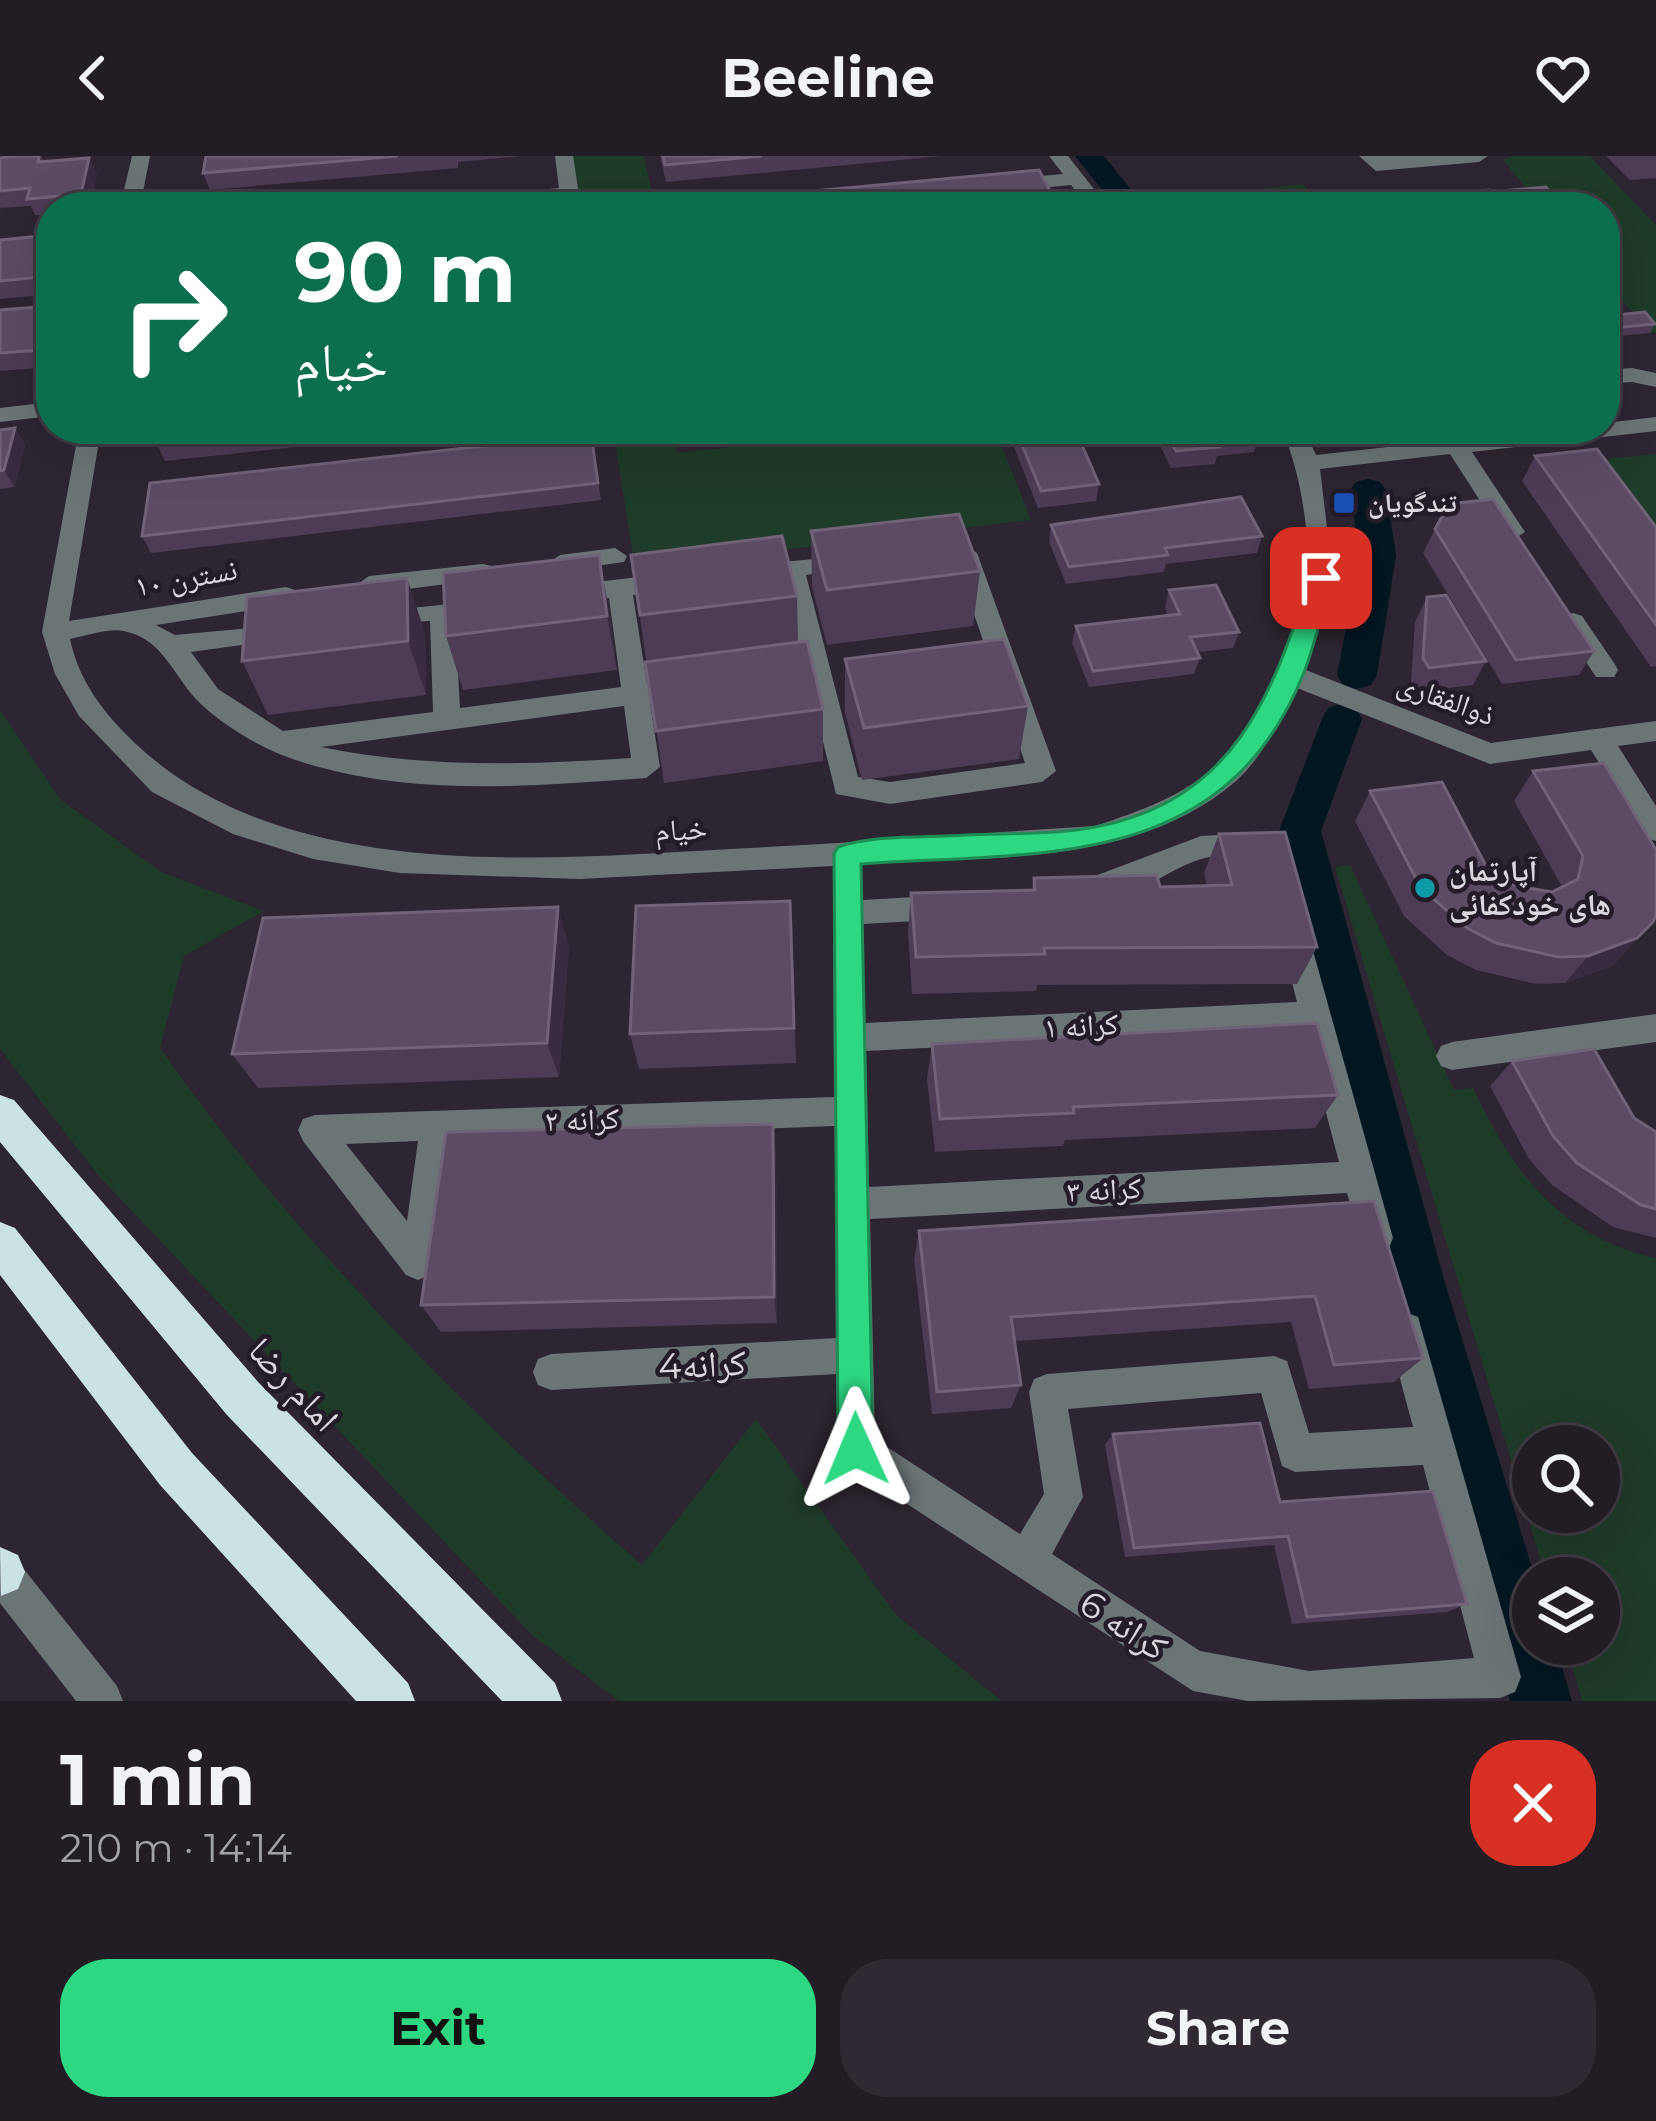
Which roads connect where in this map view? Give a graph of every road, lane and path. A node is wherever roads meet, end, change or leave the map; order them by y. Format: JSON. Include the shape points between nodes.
{"nodes":[{"id":1,"x":141,"y":156,"type":"edge"},
{"id":2,"x":564,"y":156,"type":"edge"},
{"id":3,"x":1058,"y":156,"type":"edge"},
{"id":4,"x":1368,"y":156,"type":"edge"},
{"id":5,"x":1479,"y":156,"type":"edge"},
{"id":6,"x":1072,"y":178,"type":"junction"},
{"id":7,"x":982,"y":187,"type":"edge"},
{"id":8,"x":133,"y":192,"type":"edge"},
{"id":9,"x":569,"y":192,"type":"edge"},
{"id":10,"x":1085,"y":192,"type":"edge"},
{"id":11,"x":1620,"y":376,"type":"edge"},
{"id":12,"x":1656,"y":380,"type":"edge"},
{"id":13,"x":36,"y":411,"type":"edge"},
{"id":14,"x":0,"y":415,"type":"edge"},
{"id":15,"x":1656,"y":424,"type":"edge"},
{"id":16,"x":1620,"y":428,"type":"edge"},
{"id":17,"x":87,"y":444,"type":"edge"},
{"id":18,"x":1300,"y":444,"type":"edge"},
{"id":19,"x":1475,"y":444,"type":"edge"},
{"id":20,"x":1457,"y":446,"type":"junction"},
{"id":21,"x":1308,"y":463,"type":"junction"},
{"id":22,"x":941,"y":549,"type":"edge"},
{"id":23,"x":614,"y":556,"type":"dead end"},
{"id":24,"x":1528,"y":556,"type":"edge"},
{"id":25,"x":877,"y":557,"type":"edge"},
{"id":26,"x":792,"y":568,"type":"junction"},
{"id":27,"x":620,"y":589,"type":"junction"},
{"id":28,"x":1553,"y":593,"type":"edge"},
{"id":29,"x":442,"y":610,"type":"junction"},
{"id":30,"x":129,"y":622,"type":"junction"},
{"id":31,"x":349,"y":622,"type":"edge"},
{"id":32,"x":302,"y":628,"type":"edge"},
{"id":33,"x":55,"y":632,"type":"junction"},
{"id":34,"x":172,"y":645,"type":"junction"},
{"id":35,"x":1605,"y":670,"type":"dead end"},
{"id":36,"x":1291,"y":676,"type":"junction"},
{"id":37,"x":727,"y":684,"type":"edge"},
{"id":38,"x":635,"y":696,"type":"junction"},
{"id":39,"x":447,"y":720,"type":"junction"},
{"id":40,"x":1656,"y":730,"type":"edge"},
{"id":41,"x":1598,"y":738,"type":"junction"},
{"id":42,"x":280,"y":742,"type":"junction"},
{"id":43,"x":1656,"y":830,"type":"edge"},
{"id":44,"x":847,"y":854,"type":"junction"},
{"id":45,"x":1276,"y":865,"type":"edge"},
{"id":46,"x":1077,"y":891,"type":"edge"},
{"id":47,"x":991,"y":903,"type":"edge"},
{"id":48,"x":1288,"y":908,"type":"edge"},
{"id":49,"x":846,"y":914,"type":"junction"},
{"id":50,"x":1315,"y":1015,"type":"junction"},
{"id":51,"x":1656,"y":1028,"type":"edge"},
{"id":52,"x":848,"y":1038,"type":"junction"},
{"id":53,"x":1452,"y":1057,"type":"dead end"},
{"id":54,"x":849,"y":1111,"type":"junction"},
{"id":55,"x":0,"y":1113,"type":"edge"},
{"id":56,"x":437,"y":1125,"type":"junction"},
{"id":57,"x":1357,"y":1177,"type":"junction"},
{"id":58,"x":852,"y":1204,"type":"junction"},
{"id":59,"x":0,"y":1242,"type":"edge"},
{"id":60,"x":854,"y":1355,"type":"junction"},
{"id":61,"x":551,"y":1372,"type":"dead end"},
{"id":62,"x":1436,"y":1445,"type":"junction"},
{"id":63,"x":1026,"y":1561,"type":"junction"},
{"id":64,"x":0,"y":1571,"type":"edge"},
{"id":65,"x":101,"y":1701,"type":"edge"},
{"id":66,"x":390,"y":1701,"type":"edge"},
{"id":67,"x":538,"y":1701,"type":"edge"}],
"edges":[{"from":1,"to":8,"type":"street"},
{"from":2,"to":9,"type":"street"},
{"from":3,"to":6,"type":"street"},
{"from":4,"to":5,"type":"street","via":[[1376,165]]},
{"from":6,"to":7,"type":"street"},
{"from":6,"to":10,"type":"street"},
{"from":11,"to":12,"type":"street"},
{"from":13,"to":14,"type":"street"},
{"from":15,"to":16,"type":"street"},
{"from":17,"to":33,"type":"street"},
{"from":18,"to":21,"type":"street","name":"خیام"},
{"from":19,"to":20,"type":"street"},
{"from":20,"to":21,"type":"street"},
{"from":20,"to":24,"type":"street"},
{"from":21,"to":36,"type":"street","name":"خیام","via":[[1321,578]]},
{"from":22,"to":26,"type":"street","via":[[962,547],[987,650],[1042,771],[890,793],[847,786]]},
{"from":23,"to":30,"type":"street","name":"نسترن ۱۰","via":[[201,606]]},
{"from":25,"to":26,"type":"street"},
{"from":26,"to":27,"type":"street"},
{"from":27,"to":29,"type":"street"},
{"from":27,"to":38,"type":"street"},
{"from":28,"to":35,"type":"street"},
{"from":29,"to":31,"type":"street"},
{"from":29,"to":39,"type":"street"},
{"from":30,"to":33,"type":"street","name":"نسترن ۱۰"},
{"from":30,"to":34,"type":"street"},
{"from":32,"to":34,"type":"street"},
{"from":33,"to":44,"type":"street","name":"خیام","via":[[84,704],[130,763],[206,815],[268,837],[459,865],[583,868]]},
{"from":34,"to":42,"type":"street","via":[[190,681]]},
{"from":36,"to":41,"type":"street","name":"ذوالفقاری","via":[[1490,754]]},
{"from":36,"to":44,"type":"street","name":"خیام","via":[[1228,771],[1172,812],[1095,837]]},
{"from":37,"to":38,"type":"street"},
{"from":38,"to":39,"type":"street"},
{"from":38,"to":42,"type":"street","via":[[646,767],[482,779],[355,766]]},
{"from":39,"to":42,"type":"street"},
{"from":40,"to":41,"type":"street","name":"ذوالفقاری"},
{"from":41,"to":43,"type":"street"},
{"from":44,"to":49,"type":"street"},
{"from":45,"to":46,"type":"street","via":[[1271,844],[1201,847]]},
{"from":47,"to":49,"type":"street"},
{"from":48,"to":50,"type":"street"},
{"from":49,"to":52,"type":"street"},
{"from":50,"to":52,"type":"street","name":"کرانه ۱"},
{"from":50,"to":57,"type":"street"},
{"from":51,"to":53,"type":"street"},
{"from":52,"to":54,"type":"street"},
{"from":54,"to":56,"type":"street","name":"کرانه ۲"},
{"from":54,"to":58,"type":"street"},
{"from":55,"to":67,"type":"highway","name":"امام رضا","via":[[243,1399]]},
{"from":56,"to":56,"type":"street","name":"کرانه ۲","via":[[418,1263],[315,1130]]},
{"from":57,"to":58,"type":"street","name":"کرانه ۳"},
{"from":57,"to":62,"type":"street"},
{"from":58,"to":60,"type":"street"},
{"from":59,"to":66,"type":"highway","via":[[176,1469]]},
{"from":60,"to":61,"type":"street","name":"کرانه4"},
{"from":60,"to":63,"type":"street","name":"کرانه 6","via":[[856,1449]]},
{"from":62,"to":63,"type":"street","via":[[1295,1454],[1274,1374],[1047,1392],[1064,1497]]},
{"from":62,"to":63,"type":"street","name":"کرانه 6","via":[[1500,1676],[1309,1692],[1193,1670]]},
{"from":64,"to":65,"type":"street"}]}
